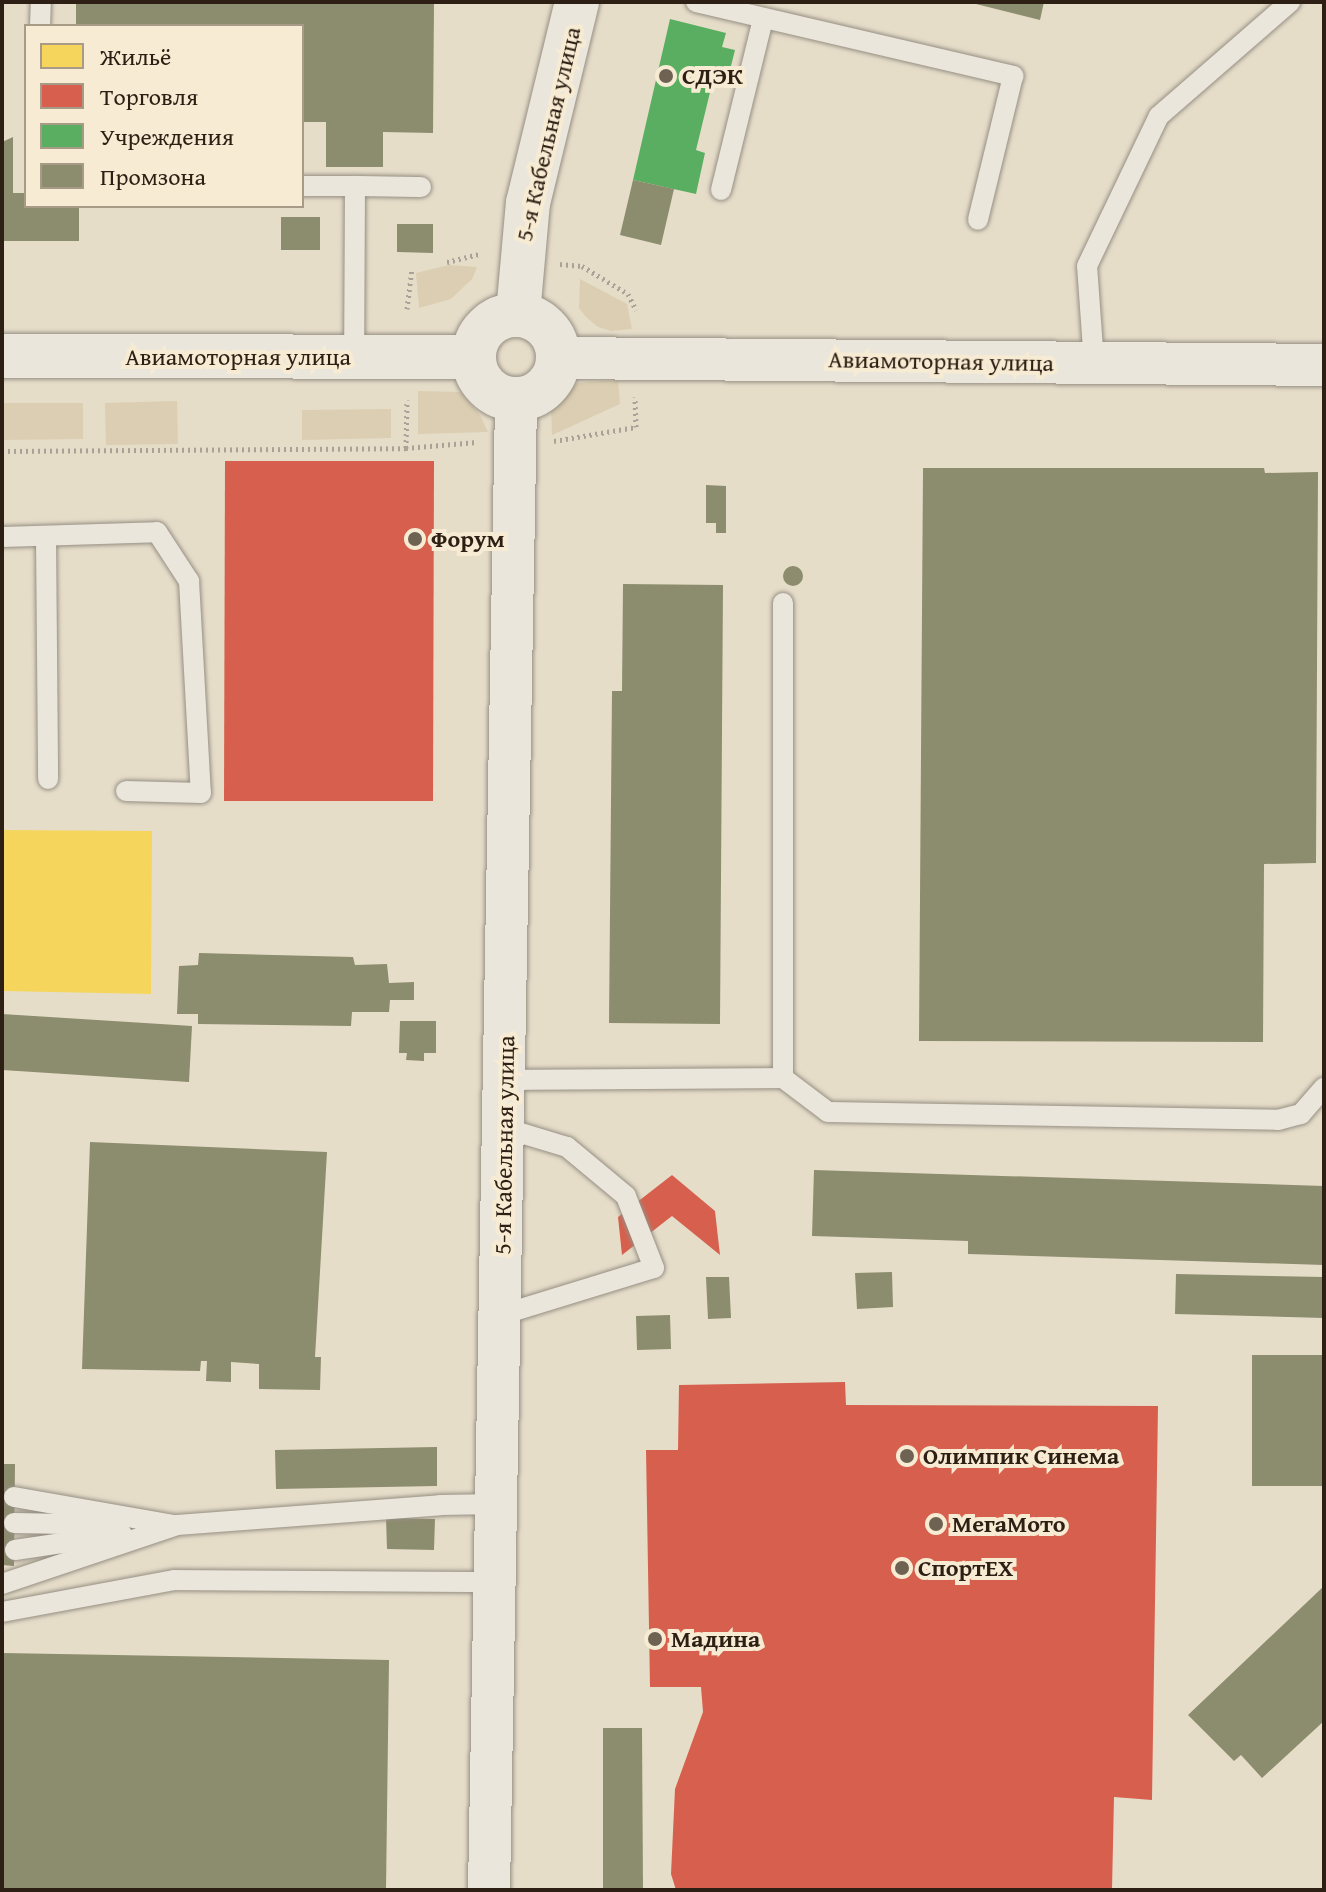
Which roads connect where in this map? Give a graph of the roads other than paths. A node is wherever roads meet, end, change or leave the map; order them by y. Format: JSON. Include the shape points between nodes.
{"nodes":[{"id":1,"x":41,"y":2,"type":"edge"},
{"id":2,"x":577,"y":2,"type":"edge"},
{"id":3,"x":696,"y":2,"type":"edge"},
{"id":4,"x":1290,"y":2,"type":"edge"},
{"id":5,"x":753,"y":12,"type":"edge"},
{"id":6,"x":40,"y":24,"type":"edge"},
{"id":7,"x":304,"y":186,"type":"edge"},
{"id":8,"x":355,"y":186,"type":"junction"},
{"id":9,"x":421,"y":187,"type":"dead end"},
{"id":10,"x":721,"y":190,"type":"dead end"},
{"id":11,"x":978,"y":220,"type":"dead end"},
{"id":12,"x":518,"y":314,"type":"junction"},
{"id":13,"x":2,"y":356,"type":"edge"},
{"id":14,"x":354,"y":357,"type":"junction"},
{"id":15,"x":474,"y":357,"type":"junction"},
{"id":16,"x":559,"y":358,"type":"junction"},
{"id":17,"x":1094,"y":363,"type":"junction"},
{"id":18,"x":1324,"y":365,"type":"edge"},
{"id":19,"x":516,"y":399,"type":"junction"},
{"id":20,"x":46,"y":536,"type":"junction"},
{"id":21,"x":2,"y":537,"type":"edge"},
{"id":22,"x":783,"y":603,"type":"dead end"},
{"id":23,"x":48,"y":779,"type":"dead end"},
{"id":24,"x":126,"y":791,"type":"dead end"},
{"id":25,"x":783,"y":1078,"type":"junction"},
{"id":26,"x":505,"y":1080,"type":"junction"},
{"id":27,"x":1324,"y":1088,"type":"edge"},
{"id":28,"x":504,"y":1128,"type":"junction"},
{"id":29,"x":501,"y":1315,"type":"junction"},
{"id":30,"x":14,"y":1497,"type":"dead end"},
{"id":31,"x":498,"y":1504,"type":"junction"},
{"id":32,"x":14,"y":1523,"type":"dead end"},
{"id":33,"x":177,"y":1525,"type":"junction"},
{"id":34,"x":15,"y":1550,"type":"dead end"},
{"id":35,"x":496,"y":1582,"type":"junction"},
{"id":36,"x":2,"y":1584,"type":"edge"},
{"id":37,"x":2,"y":1612,"type":"edge"},
{"id":38,"x":489,"y":1890,"type":"edge"}],
"edges":[{"from":1,"to":6,"type":"lane"},
{"from":2,"to":12,"type":"street","name":"5-я Кабельная улица","via":[[528,203]]},
{"from":3,"to":5,"type":"lane"},
{"from":4,"to":17,"type":"lane","via":[[1159,116],[1087,266]]},
{"from":5,"to":10,"type":"lane"},
{"from":5,"to":11,"type":"lane","via":[[1013,76]]},
{"from":7,"to":8,"type":"lane"},
{"from":8,"to":9,"type":"lane"},
{"from":8,"to":14,"type":"lane"},
{"from":12,"to":15,"type":"street","via":[[492,322],[475,344]]},
{"from":12,"to":16,"type":"street","via":[[542,323]]},
{"from":13,"to":14,"type":"street","name":"Авиамоторная улица"},
{"from":14,"to":15,"type":"street","name":"Авиамоторная улица"},
{"from":15,"to":19,"type":"street","via":[[491,392]]},
{"from":16,"to":17,"type":"street","name":"Авиамоторная улица"},
{"from":16,"to":19,"type":"street","via":[[557,371],[541,392]]},
{"from":17,"to":18,"type":"street","name":"Авиамоторная улица"},
{"from":19,"to":26,"type":"street","name":"5-я Кабельная улица"},
{"from":20,"to":21,"type":"lane"},
{"from":20,"to":23,"type":"lane"},
{"from":20,"to":24,"type":"lane","via":[[157,532],[189,581],[201,793]]},
{"from":22,"to":25,"type":"lane"},
{"from":25,"to":26,"type":"lane"},
{"from":25,"to":27,"type":"lane","via":[[828,1112],[1278,1120],[1301,1114]]},
{"from":26,"to":28,"type":"street","name":"5-я Кабельная улица"},
{"from":28,"to":29,"type":"street","name":"5-я Кабельная улица"},
{"from":28,"to":29,"type":"lane","via":[[567,1147],[626,1196],[654,1268]]},
{"from":29,"to":31,"type":"street","name":"5-я Кабельная улица"},
{"from":30,"to":33,"type":"lane"},
{"from":31,"to":33,"type":"lane"},
{"from":31,"to":35,"type":"street","name":"5-я Кабельная улица"},
{"from":32,"to":33,"type":"lane"},
{"from":33,"to":34,"type":"lane"},
{"from":33,"to":36,"type":"lane"},
{"from":35,"to":37,"type":"lane","via":[[175,1580]]},
{"from":35,"to":38,"type":"street","name":"5-я Кабельная улица"}]}
